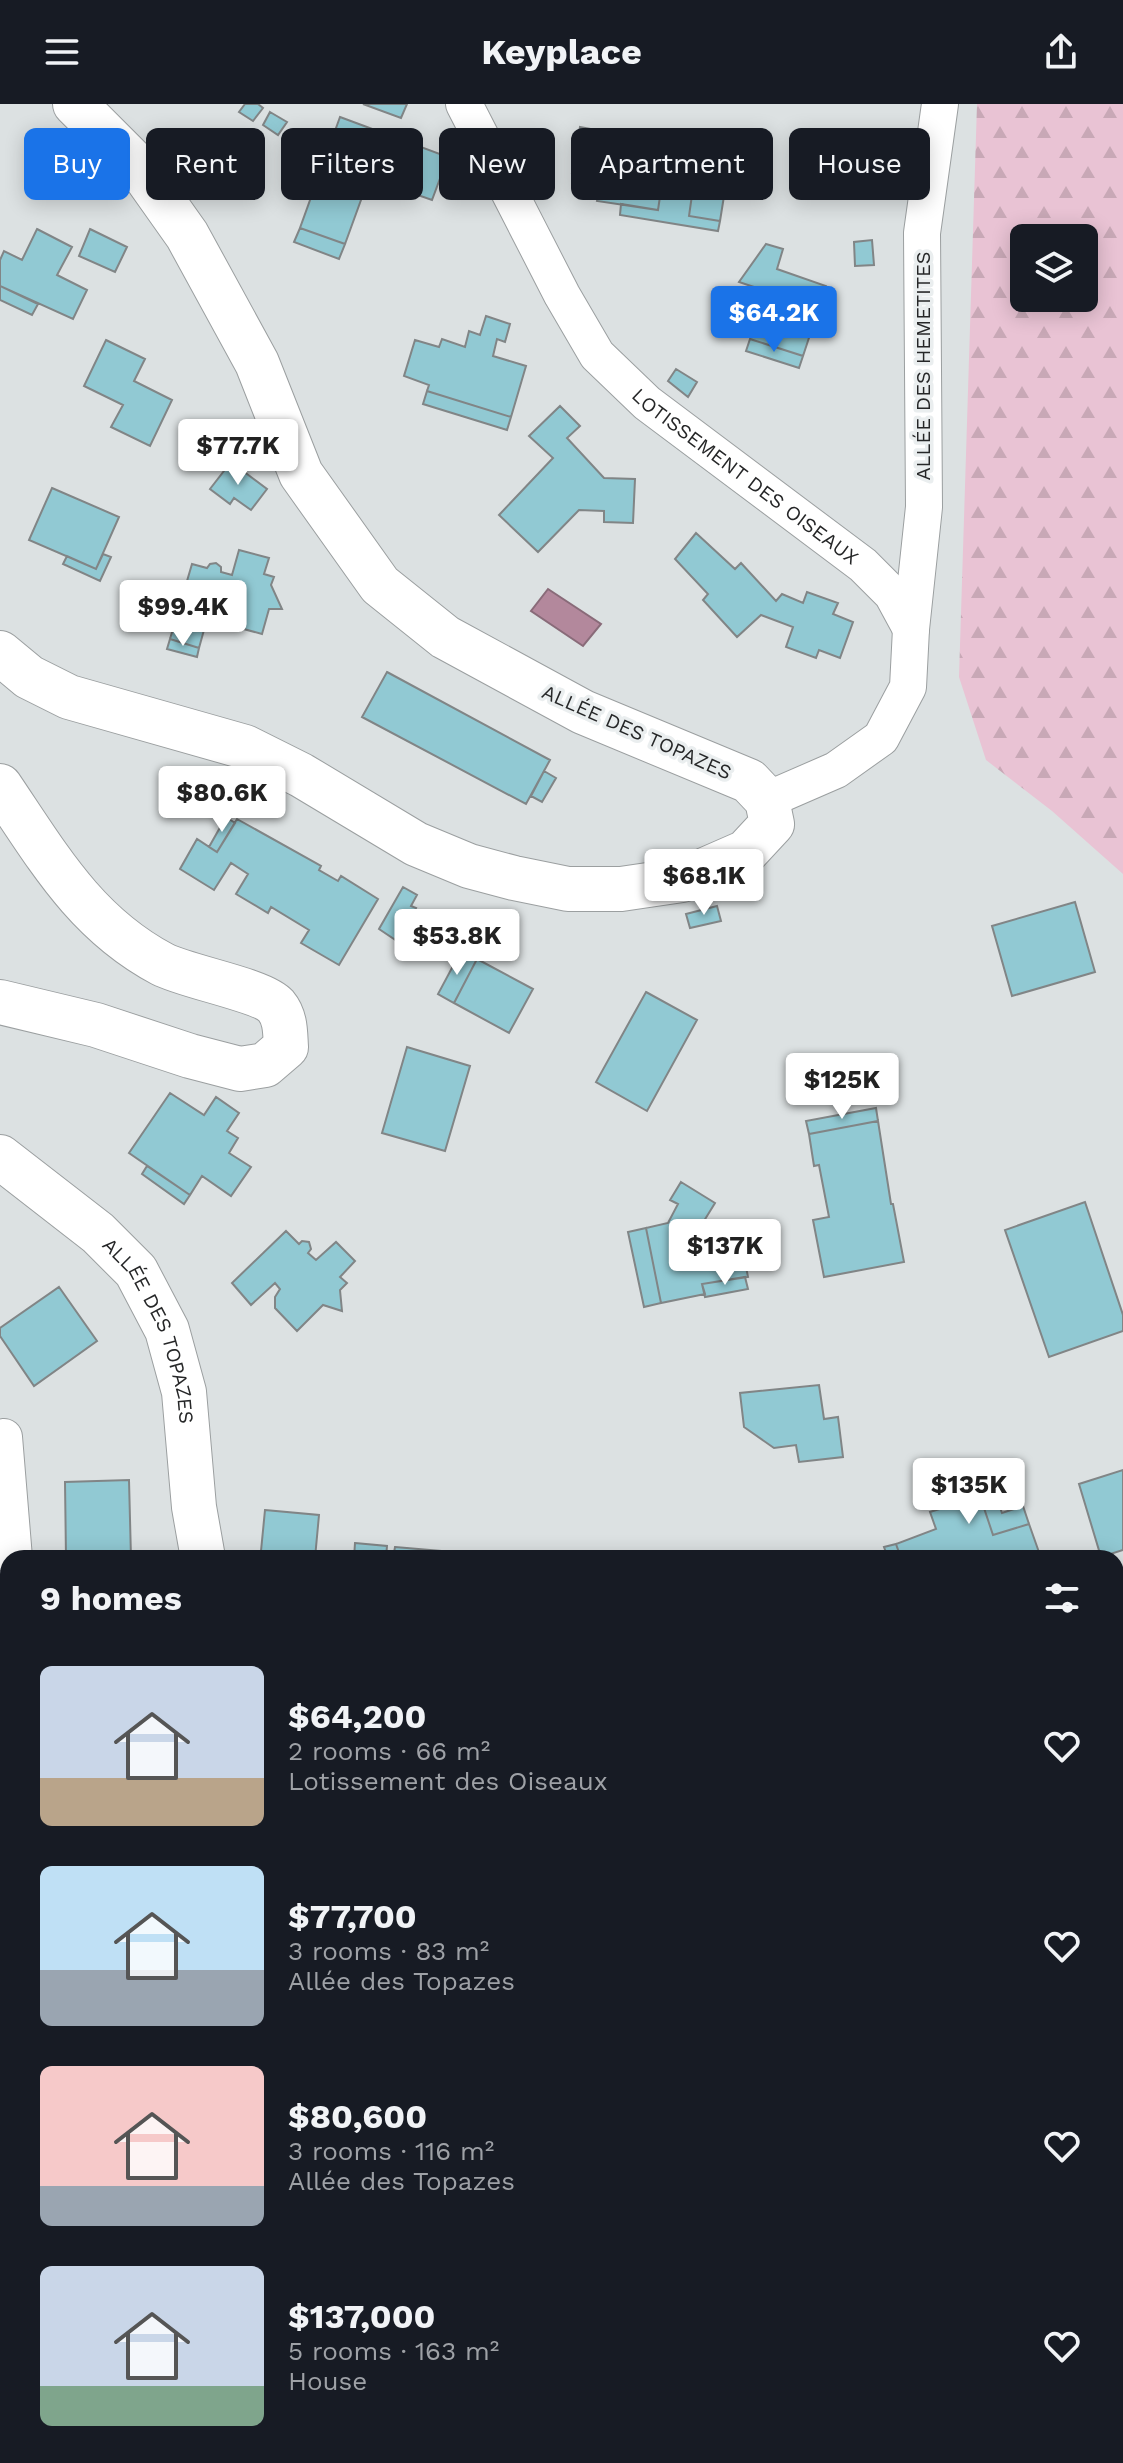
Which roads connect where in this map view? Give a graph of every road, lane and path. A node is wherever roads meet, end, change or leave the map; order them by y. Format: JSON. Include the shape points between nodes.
{"nodes":[{"id":1,"x":75,"y":104,"type":"edge"},
{"id":2,"x":464,"y":104,"type":"edge"},
{"id":3,"x":940,"y":104,"type":"edge"},
{"id":4,"x":911,"y":629,"type":"junction"},
{"id":5,"x":0,"y":653,"type":"edge"},
{"id":6,"x":0,"y":786,"type":"edge"},
{"id":7,"x":767,"y":800,"type":"junction"},
{"id":8,"x":0,"y":1002,"type":"edge"},
{"id":9,"x":0,"y":1157,"type":"edge"},
{"id":10,"x":4,"y":1437,"type":"dead end"},
{"id":11,"x":13,"y":1550,"type":"edge"},
{"id":12,"x":202,"y":1550,"type":"edge"}],
"edges":[{"from":1,"to":7,"type":"main road","name":"ALLÉE DES TOPAZES","via":[[141,170],[187,235],[257,363],[301,474],[380,585],[445,637],[583,712],[749,781]]},
{"from":2,"to":4,"type":"street","name":"LOTISSEMENT DES OISEAUX","via":[[597,355],[647,403],[863,565],[892,594]]},
{"from":3,"to":4,"type":"street","name":"ALLÉE DES HEMETITES","via":[[922,233],[924,507]]},
{"from":4,"to":7,"type":"street","via":[[908,687],[881,738],[836,770]]},
{"from":5,"to":7,"type":"main road","via":[[29,677],[69,697],[245,747],[315,782],[416,844],[469,866],[568,889],[621,889],[682,880],[746,852],[772,824]]},
{"from":6,"to":8,"type":"main road","via":[[94,916],[133,949],[180,973],[275,1005],[285,1023],[286,1047],[265,1065],[240,1069]]},
{"from":9,"to":12,"type":"main road","name":"ALLÉE DES TOPAZES","via":[[98,1233],[136,1271],[167,1330],[184,1392]]},
{"from":10,"to":11,"type":"street"}]}
